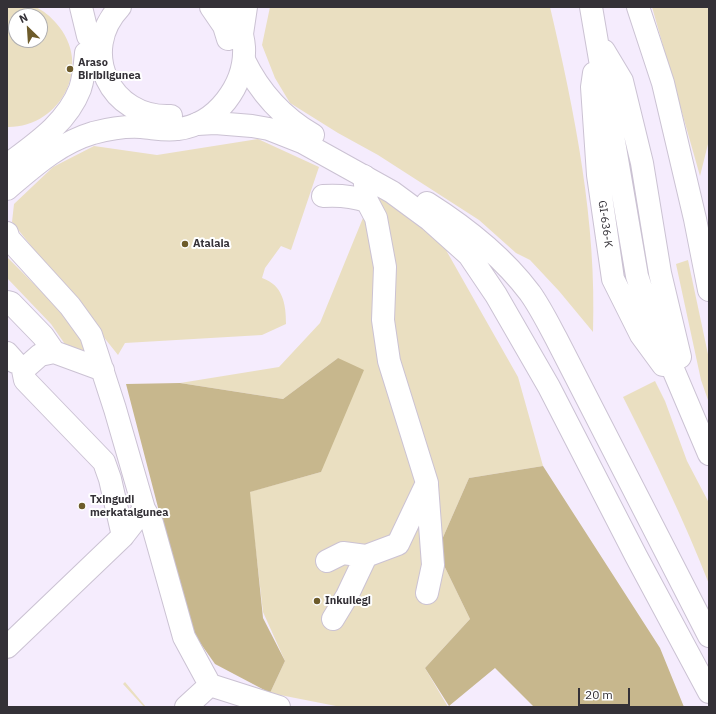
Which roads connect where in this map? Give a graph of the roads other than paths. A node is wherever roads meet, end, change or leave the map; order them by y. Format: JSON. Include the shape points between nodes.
{"nodes":[{"id":1,"x":81,"y":7,"type":"edge"},
{"id":2,"x":101,"y":7,"type":"edge"},
{"id":3,"x":120,"y":7,"type":"edge"},
{"id":4,"x":211,"y":7,"type":"edge"},
{"id":5,"x":230,"y":7,"type":"edge"},
{"id":6,"x":246,"y":7,"type":"edge"},
{"id":7,"x":577,"y":7,"type":"edge"},
{"id":8,"x":592,"y":7,"type":"edge"},
{"id":9,"x":638,"y":7,"type":"edge"},
{"id":10,"x":242,"y":34,"type":"junction"},
{"id":11,"x":598,"y":42,"type":"junction"},
{"id":12,"x":87,"y":44,"type":"junction"},
{"id":13,"x":244,"y":60,"type":"junction"},
{"id":14,"x":197,"y":124,"type":"junction"},
{"id":15,"x":141,"y":127,"type":"junction"},
{"id":16,"x":364,"y":176,"type":"junction"},
{"id":17,"x":9,"y":184,"type":"edge"},
{"id":18,"x":323,"y":196,"type":"dead end"},
{"id":19,"x":367,"y":201,"type":"junction"},
{"id":20,"x":7,"y":233,"type":"edge"},
{"id":21,"x":709,"y":290,"type":"edge"},
{"id":22,"x":7,"y":302,"type":"edge"},
{"id":23,"x":48,"y":344,"type":"junction"},
{"id":24,"x":15,"y":362,"type":"edge"},
{"id":25,"x":103,"y":370,"type":"junction"},
{"id":26,"x":682,"y":386,"type":"junction"},
{"id":27,"x":46,"y":387,"type":"dead end"},
{"id":28,"x":92,"y":435,"type":"dead end"},
{"id":29,"x":709,"y":454,"type":"edge"},
{"id":30,"x":427,"y":483,"type":"junction"},
{"id":31,"x":144,"y":509,"type":"junction"},
{"id":32,"x":126,"y":532,"type":"junction"},
{"id":33,"x":366,"y":556,"type":"junction"},
{"id":34,"x":327,"y":561,"type":"dead end"},
{"id":35,"x":427,"y":592,"type":"dead end"},
{"id":36,"x":333,"y":619,"type":"dead end"},
{"id":37,"x":709,"y":636,"type":"edge"},
{"id":38,"x":7,"y":647,"type":"edge"},
{"id":39,"x":210,"y":685,"type":"junction"},
{"id":40,"x":709,"y":692,"type":"edge"},
{"id":41,"x":186,"y":707,"type":"edge"},
{"id":42,"x":278,"y":707,"type":"edge"}],
"edges":[{"from":1,"to":12,"type":"main road"},
{"from":2,"to":12,"type":"main road","via":[[93,20]]},
{"from":3,"to":4,"type":"main road","via":[[106,26],[102,39],[102,66],[106,78],[122,100],[133,108],[161,116],[191,111],[206,102],[217,90],[225,75],[229,58],[228,37]]},
{"from":5,"to":10,"type":"main road"},
{"from":6,"to":10,"type":"main road"},
{"from":7,"to":11,"type":"main road"},
{"from":8,"to":11,"type":"main road","name":"GI-636-K"},
{"from":9,"to":21,"type":"main road","via":[[663,83]]},
{"from":10,"to":13,"type":"main road"},
{"from":11,"to":26,"type":"main road","name":"GI-636-K","via":[[622,81],[642,163],[660,273],[681,363]]},
{"from":11,"to":26,"type":"main road","name":"GI-636-K","via":[[599,88],[624,277],[651,336]]},
{"from":12,"to":15,"type":"main road","via":[[88,69],[102,99],[122,117]]},
{"from":12,"to":17,"type":"main road","via":[[80,89],[67,114],[44,136]]},
{"from":13,"to":14,"type":"main road","via":[[239,80],[229,98],[215,113]]},
{"from":13,"to":37,"type":"main road","via":[[268,100],[292,122],[453,220],[514,274],[556,338]]},
{"from":14,"to":15,"type":"main road","via":[[179,129]]},
{"from":14,"to":16,"type":"main road","via":[[234,123],[269,129],[302,142]]},
{"from":15,"to":17,"type":"main road","via":[[109,129],[79,138],[52,153]]},
{"from":16,"to":19,"type":"main road"},
{"from":16,"to":40,"type":"main road","via":[[392,192],[430,220],[469,255],[492,289],[549,387]]},
{"from":18,"to":19,"type":"main road","via":[[350,196]]},
{"from":19,"to":30,"type":"main road","via":[[376,218],[385,267],[383,320],[389,361]]},
{"from":20,"to":25,"type":"main road","via":[[9,239],[70,306],[91,335]]},
{"from":22,"to":23,"type":"main road","via":[[11,302]]},
{"from":23,"to":24,"type":"main road"},
{"from":23,"to":25,"type":"main road"},
{"from":24,"to":27,"type":"main road"},
{"from":24,"to":32,"type":"main road","via":[[23,370],[25,380],[104,462]]},
{"from":25,"to":31,"type":"main road"},
{"from":26,"to":29,"type":"main road","name":"GI-636-K"},
{"from":28,"to":32,"type":"main road","via":[[110,454]]},
{"from":30,"to":33,"type":"main road","via":[[398,544]]},
{"from":30,"to":35,"type":"main road","via":[[433,565]]},
{"from":31,"to":32,"type":"main road"},
{"from":31,"to":39,"type":"main road","via":[[152,523],[184,637]]},
{"from":32,"to":38,"type":"main road"},
{"from":33,"to":34,"type":"main road","via":[[343,553]]},
{"from":33,"to":36,"type":"main road"},
{"from":39,"to":41,"type":"main road"},
{"from":39,"to":42,"type":"main road"}]}
